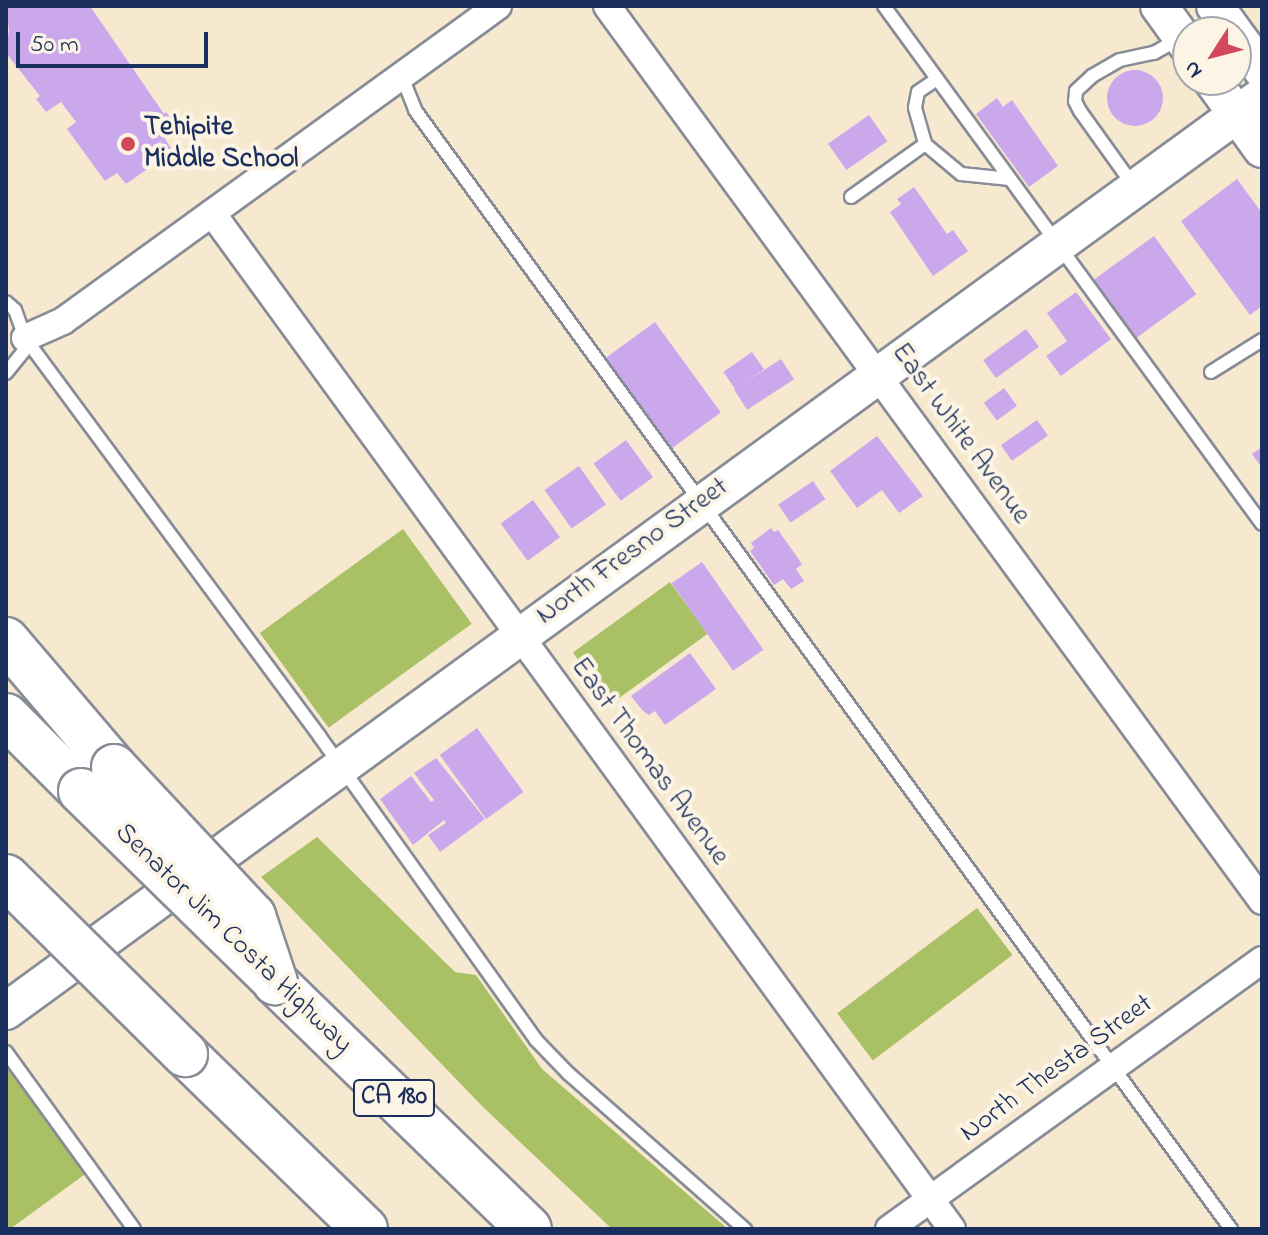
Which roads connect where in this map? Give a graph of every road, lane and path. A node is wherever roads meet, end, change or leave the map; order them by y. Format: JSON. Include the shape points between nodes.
{"nodes":[{"id":1,"x":498,"y":6,"type":"edge"},
{"id":2,"x":607,"y":6,"type":"edge"},
{"id":3,"x":884,"y":6,"type":"edge"},
{"id":4,"x":1159,"y":6,"type":"edge"},
{"id":5,"x":1172,"y":24,"type":"edge"},
{"id":6,"x":1172,"y":46,"type":"edge"},
{"id":7,"x":402,"y":77,"type":"junction"},
{"id":8,"x":937,"y":79,"type":"junction"},
{"id":9,"x":1249,"y":105,"type":"edge"},
{"id":10,"x":925,"y":144,"type":"junction"},
{"id":11,"x":1262,"y":149,"type":"edge"},
{"id":12,"x":1010,"y":179,"type":"junction"},
{"id":13,"x":1135,"y":188,"type":"junction"},
{"id":14,"x":851,"y":197,"type":"dead end"},
{"id":15,"x":212,"y":213,"type":"junction"},
{"id":16,"x":1057,"y":243,"type":"junction"},
{"id":17,"x":6,"y":302,"type":"edge"},
{"id":18,"x":25,"y":338,"type":"junction"},
{"id":19,"x":1262,"y":340,"type":"edge"},
{"id":20,"x":1211,"y":372,"type":"dead end"},
{"id":21,"x":6,"y":373,"type":"edge"},
{"id":22,"x":877,"y":374,"type":"junction"},
{"id":23,"x":701,"y":503,"type":"junction"},
{"id":24,"x":1262,"y":524,"type":"edge"},
{"id":25,"x":518,"y":637,"type":"junction"},
{"id":26,"x":6,"y":640,"type":"edge"},
{"id":27,"x":6,"y":716,"type":"edge"},
{"id":28,"x":340,"y":767,"type":"junction"},
{"id":29,"x":98,"y":779,"type":"junction"},
{"id":30,"x":6,"y":877,"type":"edge"},
{"id":31,"x":1262,"y":901,"type":"edge"},
{"id":32,"x":1262,"y":960,"type":"edge"},
{"id":33,"x":6,"y":1011,"type":"edge"},
{"id":34,"x":6,"y":1052,"type":"edge"},
{"id":35,"x":1113,"y":1068,"type":"junction"},
{"id":36,"x":930,"y":1199,"type":"junction"},
{"id":37,"x":134,"y":1229,"type":"edge"},
{"id":38,"x":365,"y":1229,"type":"edge"},
{"id":39,"x":529,"y":1229,"type":"edge"},
{"id":40,"x":745,"y":1229,"type":"edge"},
{"id":41,"x":889,"y":1229,"type":"edge"},
{"id":42,"x":952,"y":1229,"type":"edge"},
{"id":43,"x":1231,"y":1229,"type":"edge"}],
"edges":[{"from":1,"to":7,"type":"street"},
{"from":2,"to":22,"type":"street","name":"East White Avenue"},
{"from":3,"to":8,"type":"lane"},
{"from":4,"to":5,"type":"main road"},
{"from":6,"to":13,"type":"lane","via":[[1120,60],[1076,91],[1080,111]]},
{"from":7,"to":15,"type":"street"},
{"from":7,"to":23,"type":"lane","via":[[415,110]]},
{"from":8,"to":10,"type":"lane","via":[[918,92],[915,108]]},
{"from":8,"to":12,"type":"lane"},
{"from":9,"to":11,"type":"main road"},
{"from":9,"to":13,"type":"main road","name":"North Fresno Street"},
{"from":10,"to":12,"type":"lane","via":[[961,174]]},
{"from":10,"to":14,"type":"lane"},
{"from":12,"to":16,"type":"lane"},
{"from":13,"to":16,"type":"main road","name":"North Fresno Street"},
{"from":15,"to":18,"type":"street","via":[[63,321]]},
{"from":15,"to":25,"type":"street","name":"East Thomas Avenue"},
{"from":16,"to":22,"type":"main road","name":"North Fresno Street"},
{"from":16,"to":24,"type":"lane"},
{"from":17,"to":18,"type":"lane","via":[[15,310]]},
{"from":18,"to":21,"type":"lane","via":[[23,352]]},
{"from":18,"to":28,"type":"lane"},
{"from":19,"to":20,"type":"lane"},
{"from":22,"to":23,"type":"main road","name":"North Fresno Street"},
{"from":22,"to":31,"type":"street","name":"East White Avenue"},
{"from":23,"to":25,"type":"main road","name":"North Fresno Street"},
{"from":23,"to":35,"type":"lane"},
{"from":25,"to":28,"type":"main road","name":"North Fresno Street"},
{"from":25,"to":36,"type":"street","name":"East Thomas Avenue"},
{"from":26,"to":29,"type":"highway"},
{"from":27,"to":29,"type":"highway"},
{"from":28,"to":33,"type":"main road","name":"North Fresno Street"},
{"from":28,"to":40,"type":"lane","via":[[536,1040]]},
{"from":29,"to":39,"type":"highway","name":"Senator Jim Costa Highway","number":"CA 180","bridge":true,"via":[[253,916],[275,982]]},
{"from":30,"to":38,"type":"highway","bridge":true},
{"from":32,"to":35,"type":"street","name":"North Thesta Street"},
{"from":34,"to":37,"type":"lane"},
{"from":35,"to":36,"type":"street","name":"North Thesta Street"},
{"from":35,"to":43,"type":"lane"},
{"from":36,"to":41,"type":"street","name":"North Thesta Street"},
{"from":36,"to":42,"type":"street","name":"East Thomas Avenue"}]}
